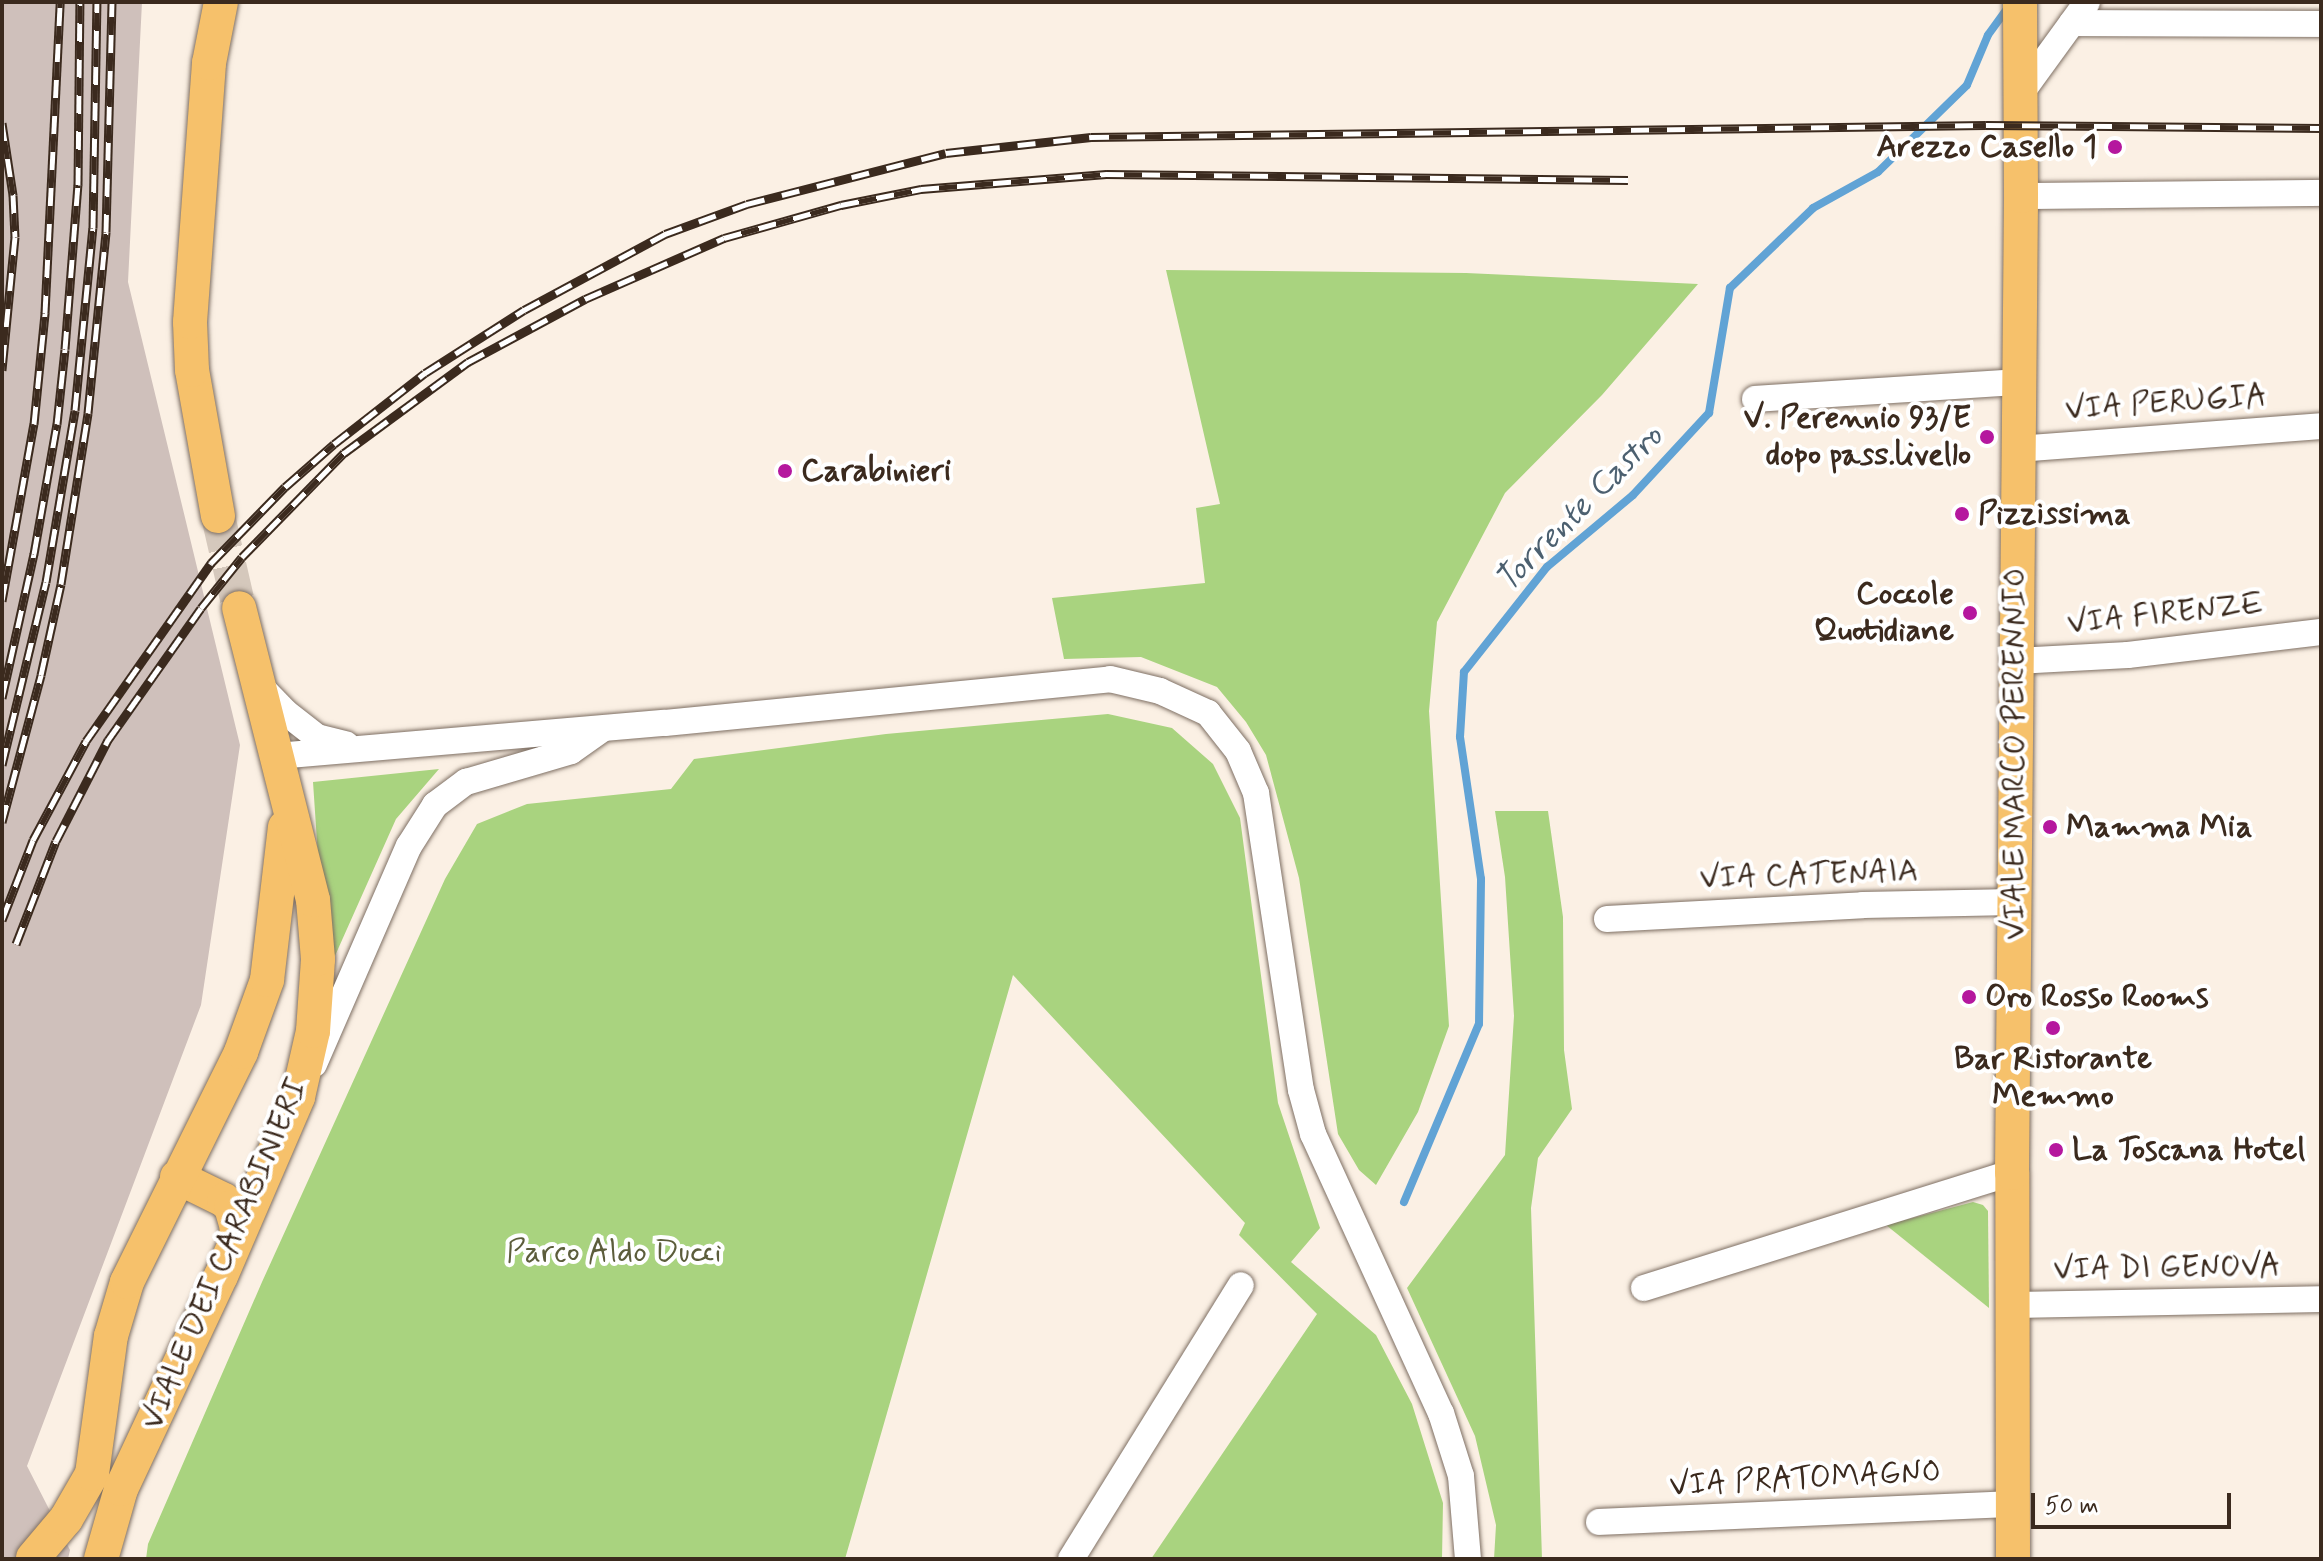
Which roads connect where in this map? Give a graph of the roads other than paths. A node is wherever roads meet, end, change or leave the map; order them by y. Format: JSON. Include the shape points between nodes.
{"nodes":[{"id":1,"x":205,"y":2,"type":"edge"},
{"id":2,"x":221,"y":2,"type":"edge"},
{"id":3,"x":2020,"y":2,"type":"edge"},
{"id":4,"x":2079,"y":12,"type":"edge"},
{"id":5,"x":2321,"y":24,"type":"edge"},
{"id":6,"x":209,"y":63,"type":"junction"},
{"id":7,"x":2021,"y":93,"type":"junction"},
{"id":8,"x":2321,"y":193,"type":"edge"},
{"id":9,"x":2021,"y":196,"type":"junction"},
{"id":10,"x":2018,"y":382,"type":"junction"},
{"id":11,"x":1755,"y":399,"type":"dead end"},
{"id":12,"x":2321,"y":426,"type":"edge"},
{"id":13,"x":2017,"y":449,"type":"junction"},
{"id":14,"x":218,"y":516,"type":"tunnel mouth"},
{"id":15,"x":239,"y":608,"type":"tunnel mouth"},
{"id":16,"x":2321,"y":632,"type":"edge"},
{"id":17,"x":2016,"y":661,"type":"junction"},
{"id":18,"x":260,"y":686,"type":"junction"},
{"id":19,"x":602,"y":729,"type":"junction"},
{"id":20,"x":365,"y":749,"type":"junction"},
{"id":21,"x":277,"y":756,"type":"junction"},
{"id":22,"x":286,"y":803,"type":"junction"},
{"id":23,"x":2014,"y":902,"type":"junction"},
{"id":24,"x":1607,"y":919,"type":"dead end"},
{"id":25,"x":298,"y":1097,"type":"junction"},
{"id":26,"x":2012,"y":1173,"type":"junction"},
{"id":27,"x":177,"y":1177,"type":"junction"},
{"id":28,"x":235,"y":1242,"type":"junction"},
{"id":29,"x":1241,"y":1285,"type":"dead end"},
{"id":30,"x":1644,"y":1288,"type":"dead end"},
{"id":31,"x":2321,"y":1299,"type":"edge"},
{"id":32,"x":2015,"y":1305,"type":"junction"},
{"id":33,"x":2013,"y":1504,"type":"junction"},
{"id":34,"x":1599,"y":1522,"type":"dead end"},
{"id":35,"x":38,"y":1559,"type":"edge"},
{"id":36,"x":101,"y":1559,"type":"edge"},
{"id":37,"x":1071,"y":1559,"type":"edge"},
{"id":38,"x":1468,"y":1559,"type":"edge"},
{"id":39,"x":2013,"y":1559,"type":"edge"}],
"edges":[{"from":1,"to":6,"type":"main road"},
{"from":2,"to":6,"type":"main road"},
{"from":3,"to":7,"type":"main road","name":"VIALE MARCO PERENNIO"},
{"from":4,"to":5,"type":"street"},
{"from":4,"to":7,"type":"street"},
{"from":6,"to":14,"type":"main road","via":[[190,322],[192,370]]},
{"from":7,"to":9,"type":"main road","name":"VIALE MARCO PERENNIO"},
{"from":8,"to":9,"type":"street"},
{"from":9,"to":10,"type":"main road","name":"VIALE MARCO PERENNIO"},
{"from":10,"to":11,"type":"street"},
{"from":10,"to":13,"type":"main road","name":"VIALE MARCO PERENNIO"},
{"from":12,"to":13,"type":"street","name":"VIA PERUGIA"},
{"from":13,"to":17,"type":"main road","name":"VIALE MARCO PERENNIO"},
{"from":15,"to":18,"type":"main road","name":"VIALE DEI CARABINIERI"},
{"from":16,"to":17,"type":"street","name":"VIA FIRENZE","via":[[2128,655]]},
{"from":17,"to":23,"type":"main road","name":"VIALE MARCO PERENNIO"},
{"from":18,"to":20,"type":"street","via":[[317,737]]},
{"from":18,"to":21,"type":"main road","name":"VIALE DEI CARABINIERI"},
{"from":19,"to":20,"type":"street"},
{"from":19,"to":25,"type":"street","via":[[571,751],[466,782],[435,805],[409,846]]},
{"from":19,"to":38,"type":"street","via":[[1110,679],[1160,691],[1208,713],[1238,751],[1256,793],[1301,1090],[1313,1134],[1441,1413],[1461,1476]]},
{"from":20,"to":21,"type":"street"},
{"from":21,"to":22,"type":"main road","name":"VIALE DEI CARABINIERI"},
{"from":22,"to":25,"type":"main road","name":"VIALE DEI CARABINIERI","via":[[313,900],[318,959],[313,1031]]},
{"from":22,"to":27,"type":"main road","name":"VIALE DEI CARABINIERI","via":[[267,980],[241,1052]]},
{"from":23,"to":24,"type":"street","name":"VIA CATENAIA"},
{"from":23,"to":26,"type":"main road","name":"VIALE MARCO PERENNIO"},
{"from":25,"to":28,"type":"main road","name":"VIALE DEI CARABINIERI"},
{"from":26,"to":30,"type":"street"},
{"from":26,"to":32,"type":"main road","name":"VIALE MARCO PERENNIO"},
{"from":27,"to":28,"type":"main road","via":[[231,1207]]},
{"from":27,"to":35,"type":"main road","name":"VIALE DEI CARABINIERI","via":[[116,1313],[92,1474]]},
{"from":28,"to":36,"type":"main road","name":"VIALE DEI CARABINIERI","via":[[121,1489]]},
{"from":29,"to":37,"type":"street"},
{"from":31,"to":32,"type":"street","name":"VIA DI GENOVA"},
{"from":32,"to":33,"type":"main road","name":"VIALE MARCO PERENNIO"},
{"from":33,"to":34,"type":"street","name":"VIA PRATOMAGNO"},
{"from":33,"to":39,"type":"main road","name":"VIALE MARCO PERENNIO"}]}
